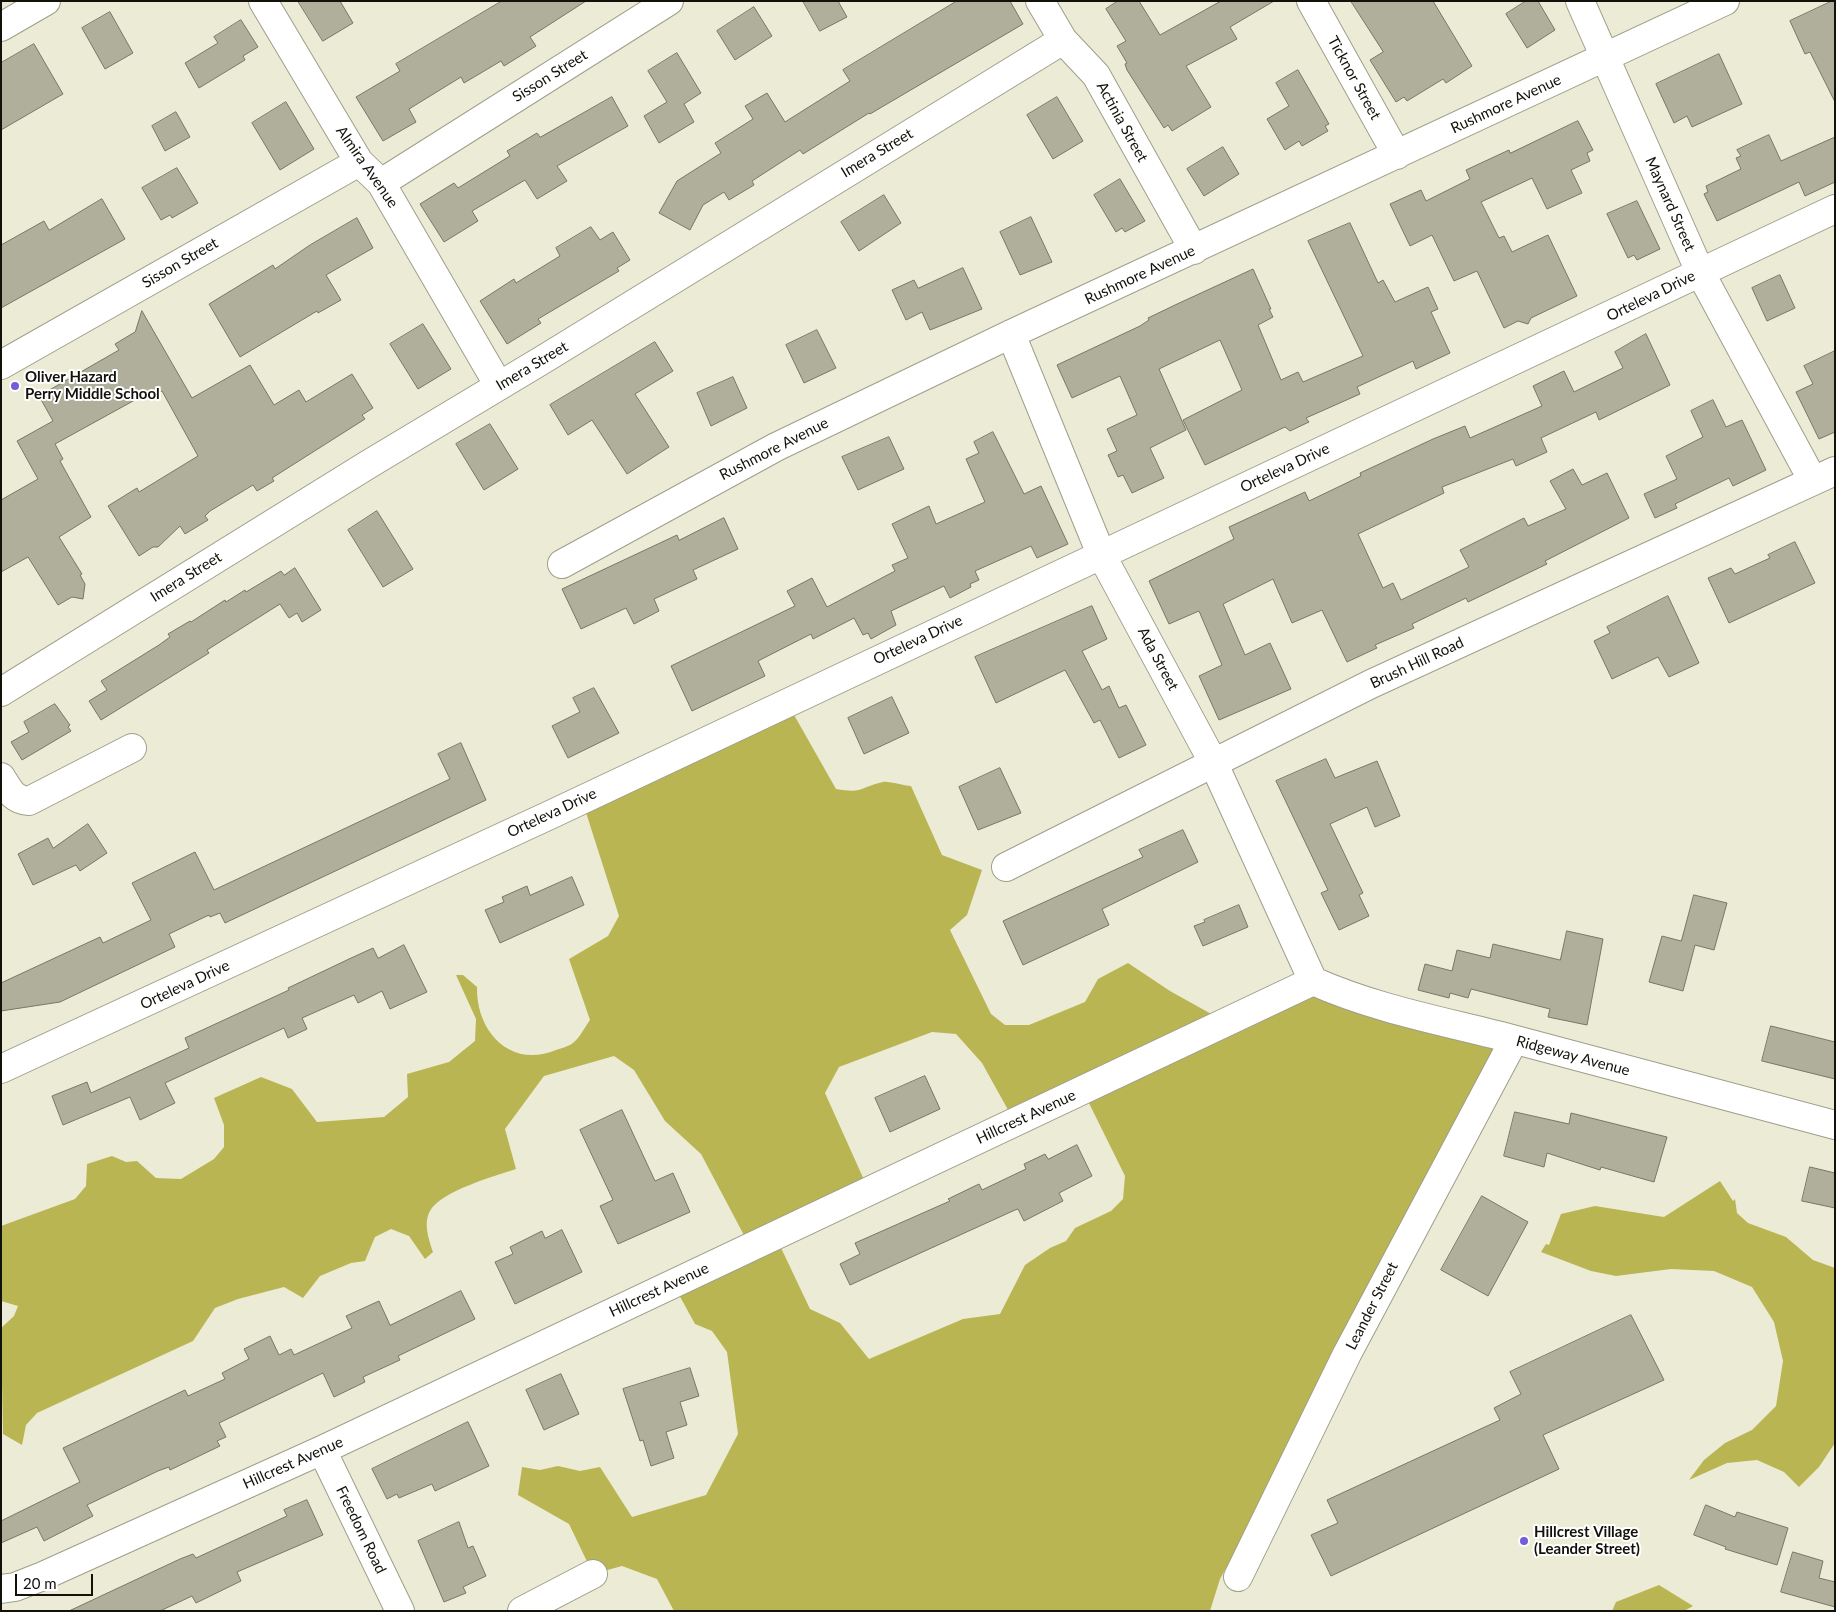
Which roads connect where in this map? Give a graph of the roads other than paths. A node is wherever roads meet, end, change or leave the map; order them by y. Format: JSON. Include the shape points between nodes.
{"nodes":[{"id":1,"x":46,"y":1,"type":"edge"},
{"id":2,"x":262,"y":1,"type":"edge"},
{"id":3,"x":669,"y":1,"type":"edge"},
{"id":4,"x":1040,"y":1,"type":"edge"},
{"id":5,"x":1311,"y":1,"type":"edge"},
{"id":6,"x":1580,"y":1,"type":"edge"},
{"id":7,"x":1725,"y":1,"type":"edge"},
{"id":8,"x":1,"y":27,"type":"edge"},
{"id":9,"x":1063,"y":40,"type":"junction"},
{"id":10,"x":1604,"y":57,"type":"junction"},
{"id":11,"x":1397,"y":155,"type":"junction"},
{"id":12,"x":359,"y":162,"type":"junction"},
{"id":13,"x":380,"y":183,"type":"junction"},
{"id":14,"x":1835,"y":209,"type":"edge"},
{"id":15,"x":1194,"y":250,"type":"junction"},
{"id":16,"x":1700,"y":272,"type":"junction"},
{"id":17,"x":1012,"y":334,"type":"junction"},
{"id":18,"x":1,"y":365,"type":"edge"},
{"id":19,"x":499,"y":386,"type":"junction"},
{"id":20,"x":1824,"y":476,"type":"edge"},
{"id":21,"x":1101,"y":554,"type":"junction"},
{"id":22,"x":562,"y":564,"type":"dead end"},
{"id":23,"x":1,"y":692,"type":"edge"},
{"id":24,"x":132,"y":748,"type":"dead end"},
{"id":25,"x":1213,"y":762,"type":"junction"},
{"id":26,"x":1,"y":777,"type":"edge"},
{"id":27,"x":1006,"y":868,"type":"dead end"},
{"id":28,"x":1313,"y":981,"type":"junction"},
{"id":29,"x":1514,"y":1040,"type":"junction"},
{"id":30,"x":1,"y":1069,"type":"edge"},
{"id":31,"x":1835,"y":1125,"type":"edge"},
{"id":32,"x":322,"y":1450,"type":"junction"},
{"id":33,"x":593,"y":1574,"type":"dead end"},
{"id":34,"x":1238,"y":1577,"type":"dead end"},
{"id":35,"x":1,"y":1589,"type":"edge"},
{"id":36,"x":400,"y":1611,"type":"edge"},
{"id":37,"x":522,"y":1611,"type":"edge"}],
"edges":[{"from":1,"to":8,"type":"street"},
{"from":2,"to":12,"type":"street","name":"Almira Avenue"},
{"from":3,"to":13,"type":"street","name":"Sisson Street"},
{"from":4,"to":9,"type":"street","name":"Actinia Street"},
{"from":5,"to":11,"type":"street","name":"Ticknor Street"},
{"from":6,"to":10,"type":"street","name":"Maynard Street"},
{"from":7,"to":10,"type":"street","name":"Rushmore Avenue"},
{"from":9,"to":15,"type":"street","name":"Actinia Street","via":[[1096,75]]},
{"from":9,"to":19,"type":"street","name":"Imera Street"},
{"from":10,"to":11,"type":"street","name":"Rushmore Avenue"},
{"from":10,"to":16,"type":"street","name":"Maynard Street"},
{"from":11,"to":15,"type":"street","name":"Rushmore Avenue"},
{"from":12,"to":13,"type":"street","name":"Almira Avenue"},
{"from":12,"to":18,"type":"street","name":"Sisson Street"},
{"from":13,"to":19,"type":"street","name":"Almira Avenue"},
{"from":14,"to":16,"type":"street","name":"Orteleva Drive"},
{"from":15,"to":17,"type":"street","name":"Rushmore Avenue"},
{"from":16,"to":20,"type":"street","name":"Maynard Street"},
{"from":16,"to":21,"type":"street","name":"Orteleva Drive"},
{"from":17,"to":21,"type":"street","name":"Ada Street"},
{"from":17,"to":22,"type":"street","name":"Rushmore Avenue","via":[[776,447]]},
{"from":19,"to":23,"type":"street","name":"Imera Street"},
{"from":20,"to":25,"type":"street","name":"Brush Hill Road","via":[[1371,684]]},
{"from":21,"to":25,"type":"street","name":"Ada Street"},
{"from":21,"to":30,"type":"street","name":"Orteleva Drive","via":[[544,818]]},
{"from":24,"to":26,"type":"street","via":[[29,801],[19,800],[13,795]]},
{"from":25,"to":27,"type":"street","name":"Brush Hill Road"},
{"from":25,"to":28,"type":"street","name":"Ada Street"},
{"from":28,"to":29,"type":"street","name":"Ridgeway Avenue","via":[[1354,998]]},
{"from":28,"to":32,"type":"street","name":"Hillcrest Avenue"},
{"from":29,"to":31,"type":"street","name":"Ridgeway Avenue"},
{"from":29,"to":34,"type":"street","name":"Leander Street","via":[[1347,1354]]},
{"from":32,"to":35,"type":"street","name":"Hillcrest Avenue","via":[[44,1576]]},
{"from":32,"to":36,"type":"street","name":"Freedom Road"},
{"from":33,"to":37,"type":"street"}]}
